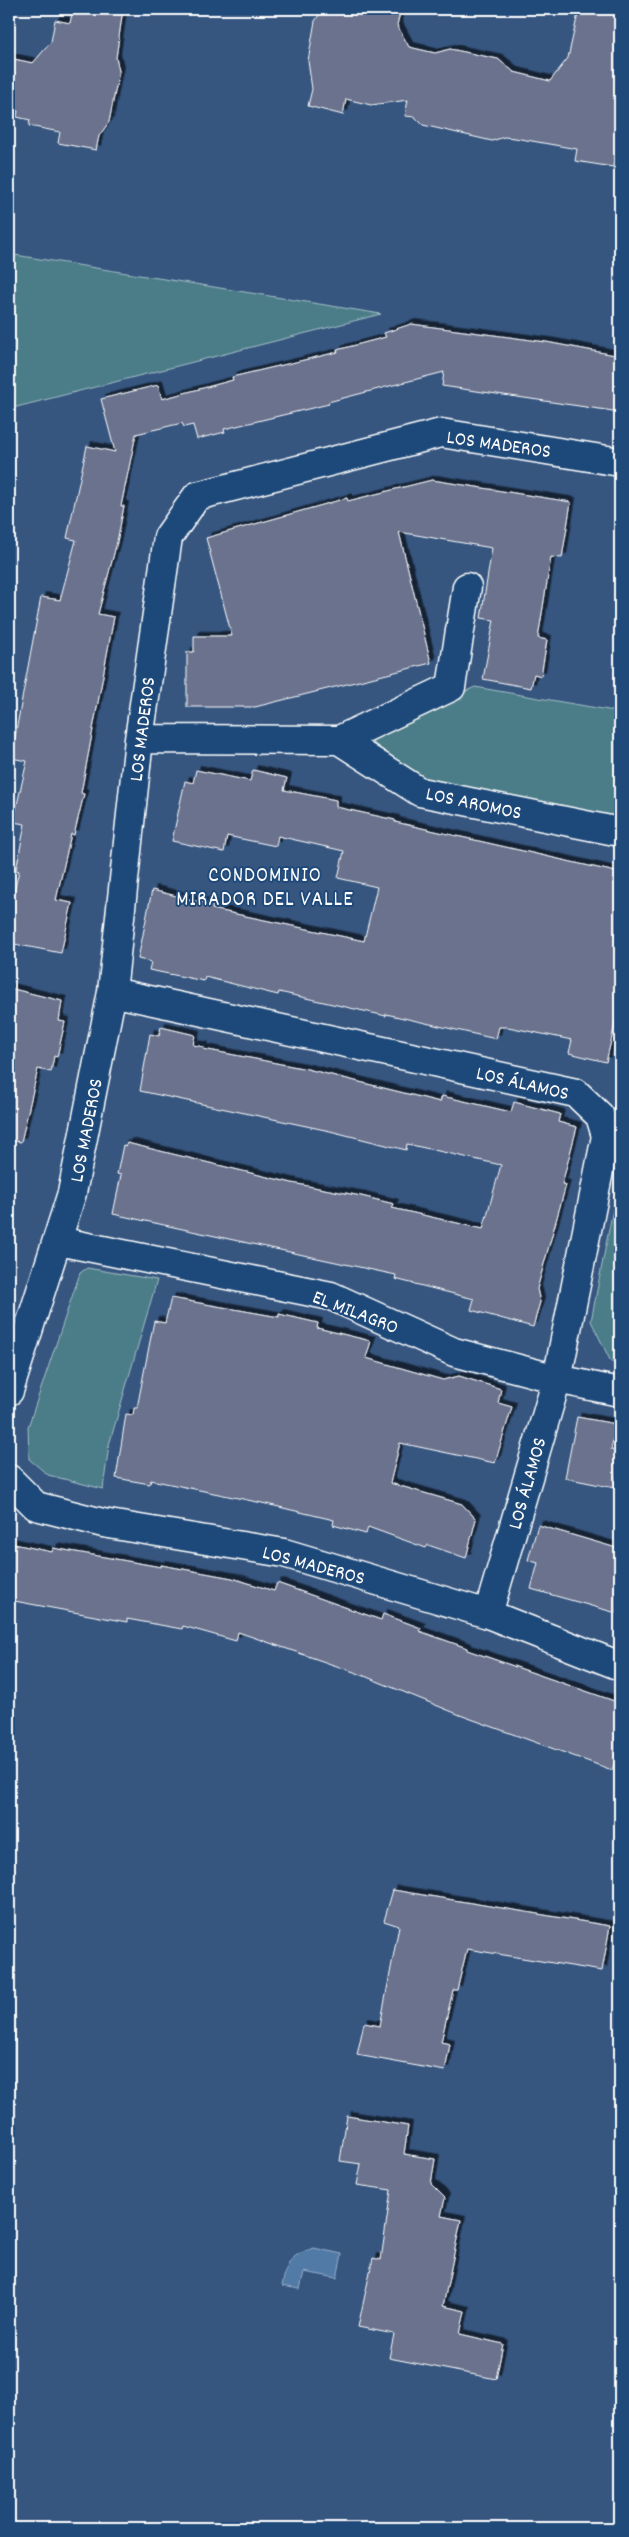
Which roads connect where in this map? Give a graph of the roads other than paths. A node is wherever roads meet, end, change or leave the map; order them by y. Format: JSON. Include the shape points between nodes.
{"nodes":[{"id":1,"x":620,"y":462,"type":"edge"},
{"id":2,"x":467,"y":587,"type":"dead end"},
{"id":3,"x":139,"y":739,"type":"junction"},
{"id":4,"x":339,"y":740,"type":"junction"},
{"id":5,"x":620,"y":832,"type":"edge"},
{"id":6,"x":112,"y":992,"type":"junction"},
{"id":7,"x":58,"y":1241,"type":"junction"},
{"id":8,"x":19,"y":1329,"type":"edge"},
{"id":9,"x":11,"y":1378,"type":"edge"},
{"id":10,"x":557,"y":1379,"type":"junction"},
{"id":11,"x":620,"y":1392,"type":"edge"},
{"id":12,"x":9,"y":1479,"type":"edge"},
{"id":13,"x":488,"y":1614,"type":"junction"},
{"id":14,"x":620,"y":1666,"type":"edge"}],
"edges":[{"from":1,"to":3,"type":"street","name":"LOS MADEROS","via":[[441,433],[197,496],[168,537]]},
{"from":2,"to":4,"type":"street","via":[[452,687]]},
{"from":3,"to":4,"type":"street"},
{"from":3,"to":6,"type":"street","name":"LOS MADEROS"},
{"from":4,"to":5,"type":"street","name":"LOS AROMOS","via":[[420,792]]},
{"from":6,"to":7,"type":"street","name":"LOS MADEROS","via":[[72,1193]]},
{"from":6,"to":10,"type":"street","name":"LOS ÁLAMOS","via":[[576,1092],[600,1116],[606,1136]]},
{"from":7,"to":8,"type":"street","name":"LOS MADEROS"},
{"from":7,"to":10,"type":"street","name":"EL MILAGRO","via":[[331,1296],[454,1352]]},
{"from":8,"to":9,"type":"street","name":"LOS MADEROS"},
{"from":10,"to":11,"type":"street","name":"EL MILAGRO"},
{"from":10,"to":13,"type":"street","name":"LOS ÁLAMOS"},
{"from":12,"to":13,"type":"street","name":"LOS MADEROS","via":[[36,1506],[103,1523],[284,1553]]},
{"from":13,"to":14,"type":"street","name":"LOS MADEROS"}]}
